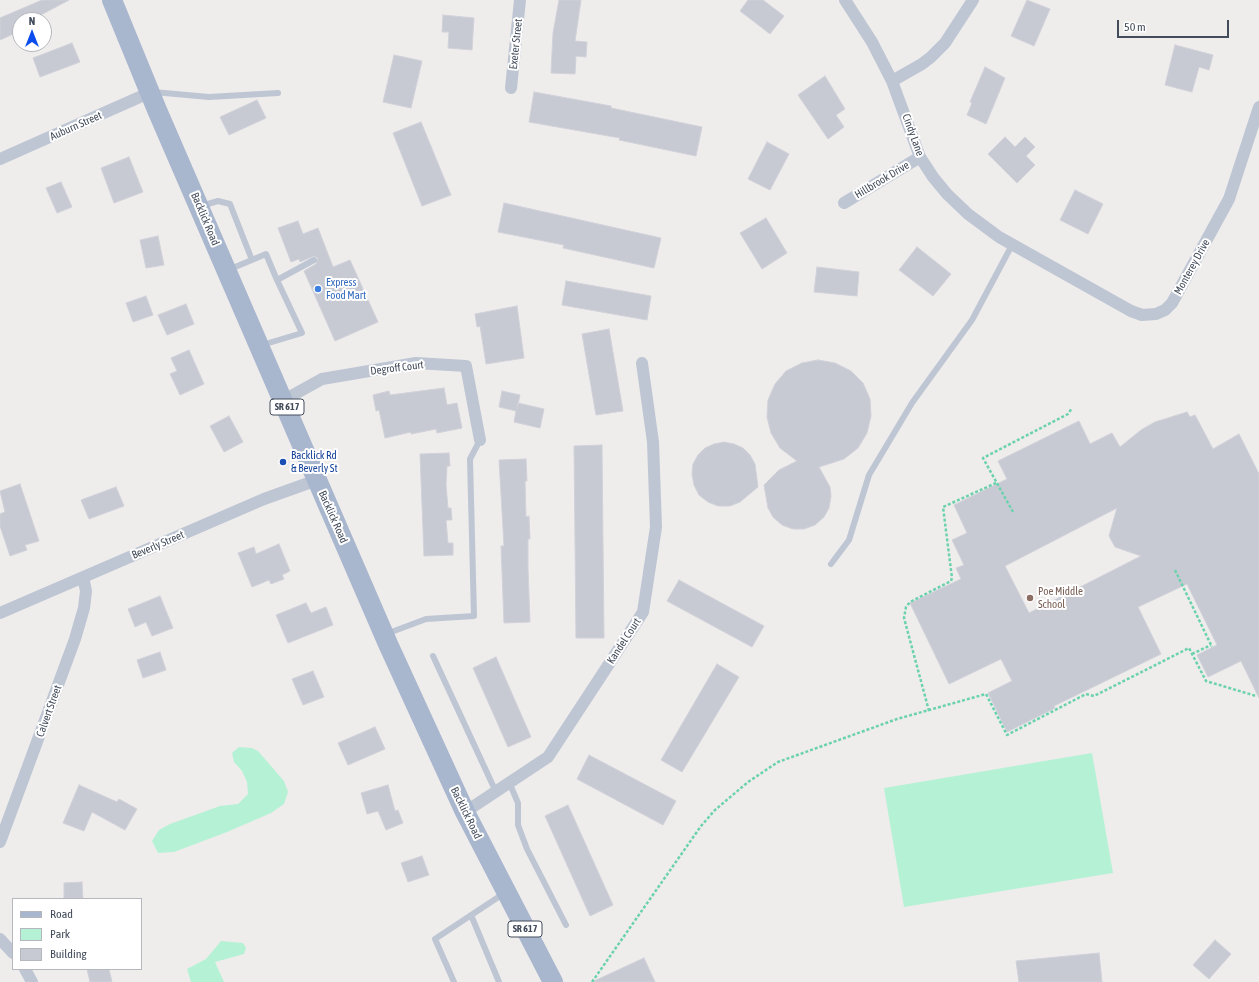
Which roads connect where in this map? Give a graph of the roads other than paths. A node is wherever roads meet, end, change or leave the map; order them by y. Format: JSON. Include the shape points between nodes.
{"nodes":[{"id":1,"x":112,"y":0,"type":"edge"},
{"id":2,"x":520,"y":0,"type":"edge"},
{"id":3,"x":845,"y":0,"type":"edge"},
{"id":4,"x":973,"y":0,"type":"edge"},
{"id":5,"x":892,"y":81,"type":"junction"},
{"id":6,"x":511,"y":88,"type":"dead end"},
{"id":7,"x":151,"y":92,"type":"junction"},
{"id":8,"x":278,"y":93,"type":"dead end"},
{"id":9,"x":1259,"y":107,"type":"edge"},
{"id":10,"x":920,"y":158,"type":"junction"},
{"id":11,"x":0,"y":159,"type":"edge"},
{"id":12,"x":844,"y":203,"type":"dead end"},
{"id":13,"x":200,"y":206,"type":"junction"},
{"id":14,"x":1012,"y":245,"type":"junction"},
{"id":15,"x":252,"y":260,"type":"junction"},
{"id":16,"x":314,"y":260,"type":"dead end"},
{"id":17,"x":1055,"y":269,"type":"joint"},
{"id":18,"x":227,"y":270,"type":"junction"},
{"id":19,"x":277,"y":280,"type":"junction"},
{"id":20,"x":260,"y":346,"type":"junction"},
{"id":21,"x":642,"y":363,"type":"dead end"},
{"id":22,"x":284,"y":400,"type":"junction"},
{"id":23,"x":480,"y":440,"type":"joint"},
{"id":24,"x":317,"y":480,"type":"junction"},
{"id":25,"x":831,"y":564,"type":"dead end"},
{"id":26,"x":84,"y":577,"type":"junction"},
{"id":27,"x":0,"y":613,"type":"edge"},
{"id":28,"x":384,"y":635,"type":"junction"},
{"id":29,"x":432,"y":656,"type":"dead end"},
{"id":30,"x":509,"y":782,"type":"junction"},
{"id":31,"x":496,"y":792,"type":"junction"},
{"id":32,"x":465,"y":812,"type":"junction"},
{"id":33,"x":0,"y":842,"type":"edge"},
{"id":34,"x":506,"y":892,"type":"junction"},
{"id":35,"x":471,"y":915,"type":"junction"},
{"id":36,"x":566,"y":925,"type":"dead end"},
{"id":37,"x":0,"y":939,"type":"edge"},
{"id":38,"x":12,"y":952,"type":"edge"},
{"id":39,"x":26,"y":970,"type":"edge"},
{"id":40,"x":32,"y":982,"type":"edge"},
{"id":41,"x":454,"y":982,"type":"edge"},
{"id":42,"x":499,"y":982,"type":"edge"},
{"id":43,"x":553,"y":982,"type":"edge"}],
"edges":[{"from":1,"to":7,"type":"main road","name":"Backlick Road","number":"SR 617"},
{"from":2,"to":6,"type":"street","name":"Exeter Street"},
{"from":3,"to":5,"type":"street","name":"Cindy Lane","via":[[872,42]]},
{"from":4,"to":5,"type":"street","via":[[945,43],[922,64]]},
{"from":5,"to":10,"type":"street","name":"Cindy Lane"},
{"from":7,"to":8,"type":"lane","via":[[209,97]]},
{"from":7,"to":11,"type":"street","name":"Auburn Street"},
{"from":7,"to":13,"type":"main road","name":"Backlick Road","number":"SR 617"},
{"from":9,"to":17,"type":"street","name":"Monterey Drive","via":[[1229,199],[1175,298],[1165,310],[1156,314],[1131,312]]},
{"from":10,"to":12,"type":"street","name":"Hillbrook Drive"},
{"from":10,"to":14,"type":"street","name":"Cindy Lane","via":[[947,194],[968,214]]},
{"from":13,"to":15,"type":"lane","via":[[218,201],[230,204]]},
{"from":13,"to":18,"type":"main road","name":"Backlick Road","number":"SR 617"},
{"from":14,"to":17,"type":"street","name":"Cindy Lane"},
{"from":14,"to":25,"type":"lane","via":[[972,320],[912,403],[869,475],[849,540]]},
{"from":15,"to":18,"type":"lane"},
{"from":15,"to":19,"type":"lane","via":[[266,254]]},
{"from":16,"to":19,"type":"lane"},
{"from":18,"to":20,"type":"main road","name":"Backlick Road","number":"SR 617"},
{"from":19,"to":20,"type":"lane","via":[[302,332]]},
{"from":20,"to":22,"type":"main road","name":"Backlick Road","number":"SR 617"},
{"from":21,"to":30,"type":"street","name":"Kandel Court","via":[[653,442],[656,527],[643,612],[548,757]]},
{"from":22,"to":23,"type":"street","name":"Degroff Court","via":[[322,379],[416,363],[466,366]]},
{"from":22,"to":24,"type":"main road","name":"Backlick Road","number":"SR 617"},
{"from":23,"to":28,"type":"lane","via":[[470,459],[474,616],[426,619]]},
{"from":24,"to":26,"type":"street","name":"Beverly Street","via":[[264,499]]},
{"from":24,"to":28,"type":"main road","name":"Backlick Road","number":"SR 617"},
{"from":26,"to":27,"type":"street","name":"Beverly Street"},
{"from":26,"to":33,"type":"street","name":"Calvert Street","via":[[84,608],[75,639]]},
{"from":28,"to":32,"type":"main road","name":"Backlick Road","number":"SR 617"},
{"from":29,"to":31,"type":"lane"},
{"from":30,"to":31,"type":"street","name":"Kandel Court"},
{"from":30,"to":36,"type":"lane","via":[[518,803],[518,824],[527,849]]},
{"from":31,"to":32,"type":"street","name":"Kandel Court"},
{"from":32,"to":34,"type":"main road","name":"Backlick Road","number":"SR 617"},
{"from":34,"to":35,"type":"lane"},
{"from":34,"to":43,"type":"main road","name":"Backlick Road","number":"SR 617"},
{"from":35,"to":41,"type":"lane","via":[[435,939]]},
{"from":35,"to":42,"type":"lane"},
{"from":37,"to":38,"type":"street"},
{"from":39,"to":40,"type":"street"}]}
